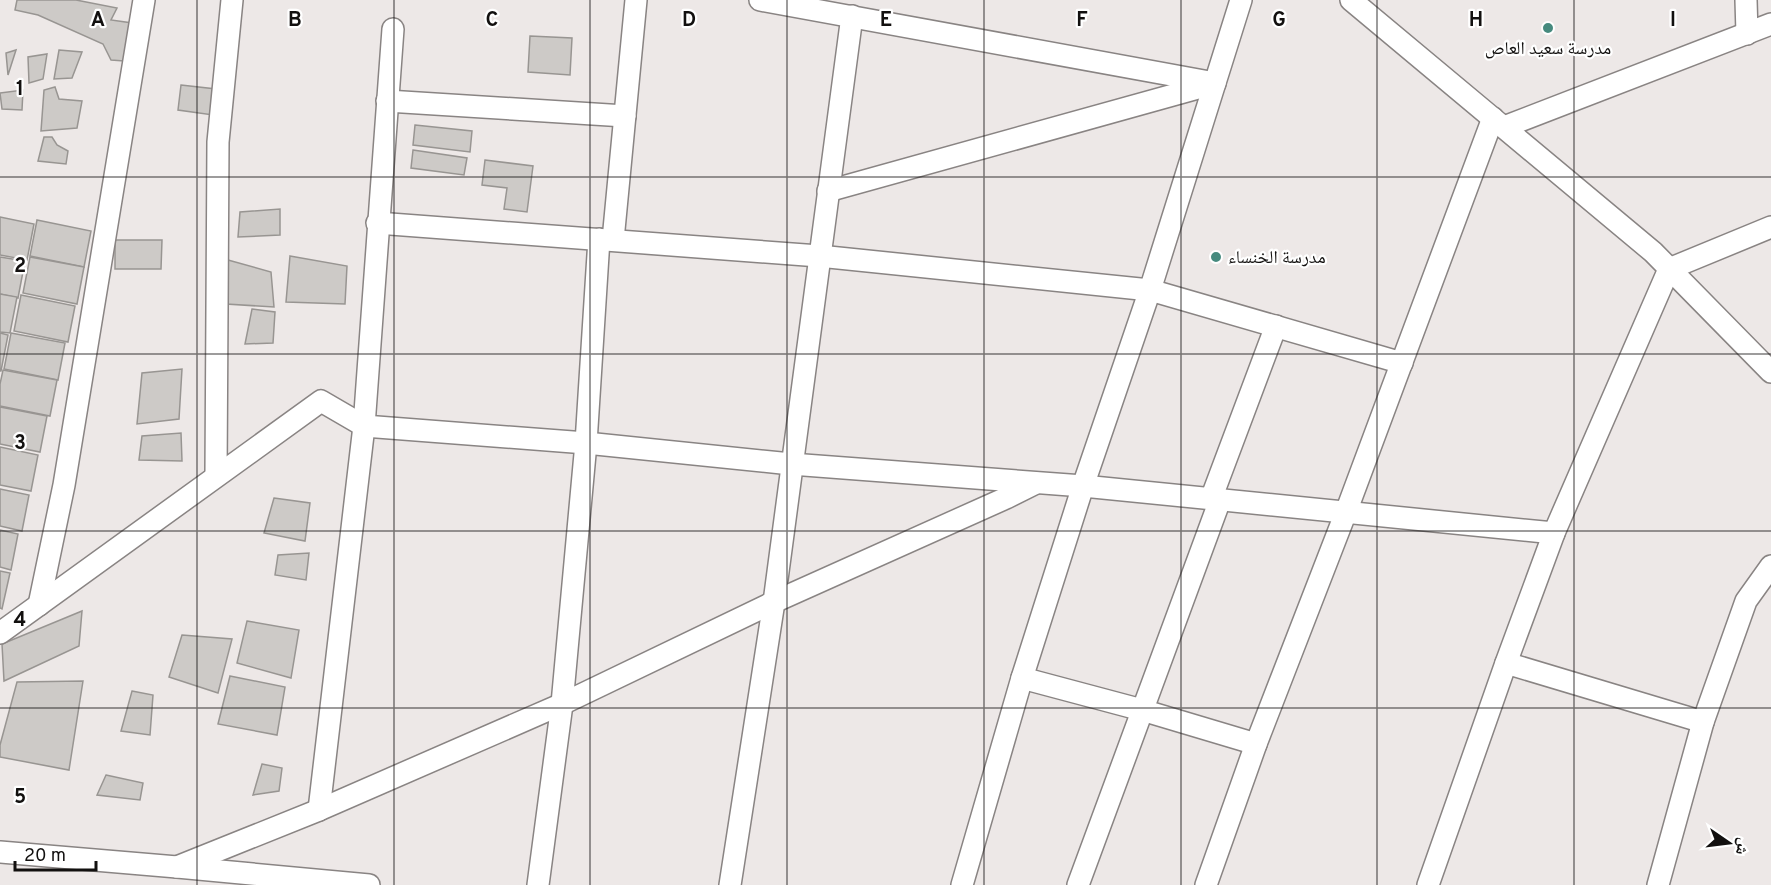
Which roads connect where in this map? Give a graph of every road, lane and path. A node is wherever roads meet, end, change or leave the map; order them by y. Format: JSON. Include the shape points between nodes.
{"nodes":[{"id":1,"x":144,"y":0,"type":"edge"},
{"id":2,"x":232,"y":0,"type":"edge"},
{"id":3,"x":636,"y":0,"type":"edge"},
{"id":4,"x":760,"y":0,"type":"edge"},
{"id":5,"x":1241,"y":0,"type":"edge"},
{"id":6,"x":1351,"y":0,"type":"edge"},
{"id":7,"x":1746,"y":0,"type":"edge"},
{"id":8,"x":852,"y":16,"type":"junction"},
{"id":9,"x":1771,"y":24,"type":"edge"},
{"id":10,"x":393,"y":29,"type":"dead end"},
{"id":11,"x":1748,"y":34,"type":"junction"},
{"id":12,"x":1215,"y":83,"type":"junction"},
{"id":13,"x":387,"y":100,"type":"junction"},
{"id":14,"x":625,"y":116,"type":"junction"},
{"id":15,"x":1499,"y":122,"type":"junction"},
{"id":16,"x":828,"y":191,"type":"junction"},
{"id":17,"x":378,"y":223,"type":"junction"},
{"id":18,"x":1771,"y":227,"type":"edge"},
{"id":19,"x":606,"y":240,"type":"junction"},
{"id":20,"x":819,"y":256,"type":"junction"},
{"id":21,"x":1669,"y":269,"type":"junction"},
{"id":22,"x":1149,"y":290,"type":"junction"},
{"id":23,"x":1275,"y":326,"type":"junction"},
{"id":24,"x":1402,"y":363,"type":"junction"},
{"id":25,"x":1771,"y":372,"type":"edge"},
{"id":26,"x":364,"y":426,"type":"junction"},
{"id":27,"x":586,"y":443,"type":"junction"},
{"id":28,"x":791,"y":464,"type":"junction"},
{"id":29,"x":216,"y":475,"type":"junction"},
{"id":30,"x":1036,"y":483,"type":"junction"},
{"id":31,"x":1083,"y":486,"type":"junction"},
{"id":32,"x":1215,"y":499,"type":"junction"},
{"id":33,"x":1346,"y":512,"type":"junction"},
{"id":34,"x":1554,"y":533,"type":"junction"},
{"id":35,"x":1771,"y":566,"type":"edge"},
{"id":36,"x":774,"y":602,"type":"junction"},
{"id":37,"x":39,"y":605,"type":"junction"},
{"id":38,"x":0,"y":633,"type":"edge"},
{"id":39,"x":1506,"y":663,"type":"junction"},
{"id":40,"x":1022,"y":678,"type":"junction"},
{"id":41,"x":562,"y":704,"type":"junction"},
{"id":42,"x":1142,"y":710,"type":"junction"},
{"id":43,"x":1703,"y":722,"type":"junction"},
{"id":44,"x":1256,"y":744,"type":"junction"},
{"id":45,"x":319,"y":810,"type":"junction"},
{"id":46,"x":0,"y":852,"type":"edge"},
{"id":47,"x":177,"y":867,"type":"junction"},
{"id":48,"x":369,"y":885,"type":"edge"},
{"id":49,"x":538,"y":885,"type":"edge"},
{"id":50,"x":730,"y":885,"type":"edge"},
{"id":51,"x":962,"y":885,"type":"edge"},
{"id":52,"x":1078,"y":885,"type":"edge"},
{"id":53,"x":1206,"y":885,"type":"edge"},
{"id":54,"x":1428,"y":885,"type":"edge"},
{"id":55,"x":1658,"y":885,"type":"edge"}],
"edges":[{"from":1,"to":37,"type":"street","via":[[64,485]]},
{"from":2,"to":29,"type":"street","via":[[218,142]]},
{"from":3,"to":14,"type":"street"},
{"from":4,"to":8,"type":"street"},
{"from":5,"to":12,"type":"street"},
{"from":6,"to":15,"type":"street"},
{"from":7,"to":11,"type":"street"},
{"from":8,"to":12,"type":"street"},
{"from":8,"to":16,"type":"street"},
{"from":9,"to":11,"type":"street"},
{"from":10,"to":13,"type":"street"},
{"from":11,"to":15,"type":"street"},
{"from":12,"to":16,"type":"street"},
{"from":12,"to":22,"type":"street"},
{"from":13,"to":14,"type":"street"},
{"from":13,"to":17,"type":"street"},
{"from":14,"to":19,"type":"street"},
{"from":15,"to":21,"type":"street"},
{"from":15,"to":24,"type":"street"},
{"from":16,"to":20,"type":"street"},
{"from":17,"to":19,"type":"street"},
{"from":17,"to":26,"type":"street"},
{"from":18,"to":21,"type":"street"},
{"from":19,"to":20,"type":"street"},
{"from":19,"to":27,"type":"street"},
{"from":20,"to":22,"type":"street"},
{"from":20,"to":28,"type":"street"},
{"from":21,"to":25,"type":"street"},
{"from":21,"to":34,"type":"street"},
{"from":22,"to":23,"type":"street"},
{"from":22,"to":31,"type":"street"},
{"from":23,"to":24,"type":"street"},
{"from":23,"to":32,"type":"street"},
{"from":24,"to":33,"type":"street"},
{"from":26,"to":27,"type":"street"},
{"from":26,"to":29,"type":"street","via":[[321,401]]},
{"from":26,"to":45,"type":"street"},
{"from":27,"to":28,"type":"street"},
{"from":27,"to":41,"type":"street"},
{"from":28,"to":30,"type":"street"},
{"from":28,"to":36,"type":"street"},
{"from":29,"to":37,"type":"street"},
{"from":30,"to":31,"type":"street"},
{"from":30,"to":36,"type":"street"},
{"from":31,"to":32,"type":"street"},
{"from":31,"to":40,"type":"street"},
{"from":32,"to":33,"type":"street"},
{"from":32,"to":42,"type":"street"},
{"from":33,"to":34,"type":"street"},
{"from":33,"to":44,"type":"street"},
{"from":34,"to":39,"type":"street"},
{"from":35,"to":43,"type":"street","via":[[1746,601]]},
{"from":36,"to":41,"type":"street"},
{"from":36,"to":50,"type":"street"},
{"from":37,"to":38,"type":"street"},
{"from":39,"to":43,"type":"street"},
{"from":39,"to":54,"type":"street"},
{"from":40,"to":42,"type":"street"},
{"from":40,"to":51,"type":"street"},
{"from":41,"to":45,"type":"street"},
{"from":41,"to":49,"type":"street"},
{"from":42,"to":44,"type":"street"},
{"from":42,"to":52,"type":"street"},
{"from":43,"to":55,"type":"street"},
{"from":44,"to":53,"type":"street"},
{"from":45,"to":47,"type":"street"},
{"from":46,"to":47,"type":"street"},
{"from":47,"to":48,"type":"street"}]}
